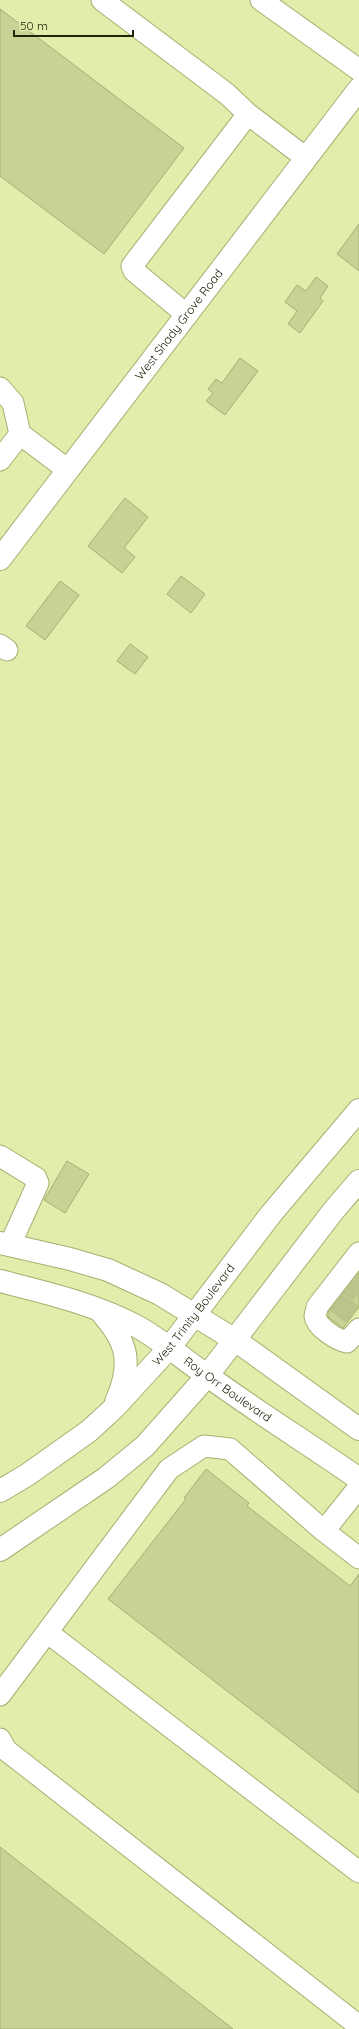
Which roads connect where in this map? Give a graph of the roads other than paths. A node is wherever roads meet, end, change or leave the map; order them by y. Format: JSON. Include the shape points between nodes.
{"nodes":[{"id":1,"x":102,"y":0,"type":"edge"},
{"id":2,"x":261,"y":0,"type":"edge"},
{"id":3,"x":359,"y":70,"type":"edge"},
{"id":4,"x":359,"y":90,"type":"edge"},
{"id":5,"x":248,"y":114,"type":"junction"},
{"id":6,"x":306,"y":158,"type":"junction"},
{"id":7,"x":187,"y":315,"type":"junction"},
{"id":8,"x":0,"y":388,"type":"edge"},
{"id":9,"x":20,"y":434,"type":"junction"},
{"id":10,"x":0,"y":460,"type":"edge"},
{"id":11,"x":68,"y":470,"type":"junction"},
{"id":12,"x":0,"y":559,"type":"edge"},
{"id":13,"x":359,"y":1110,"type":"edge"},
{"id":14,"x":0,"y":1156,"type":"edge"},
{"id":15,"x":359,"y":1180,"type":"edge"},
{"id":16,"x":5,"y":1244,"type":"edge"},
{"id":17,"x":351,"y":1271,"type":"edge"},
{"id":18,"x":0,"y":1281,"type":"edge"},
{"id":19,"x":98,"y":1309,"type":"junction"},
{"id":20,"x":194,"y":1315,"type":"junction"},
{"id":21,"x":357,"y":1321,"type":"edge"},
{"id":22,"x":235,"y":1340,"type":"junction"},
{"id":23,"x":170,"y":1347,"type":"junction"},
{"id":24,"x":207,"y":1376,"type":"junction"},
{"id":25,"x":114,"y":1408,"type":"junction"},
{"id":26,"x":359,"y":1429,"type":"edge"},
{"id":27,"x":359,"y":1478,"type":"edge"},
{"id":28,"x":359,"y":1488,"type":"edge"},
{"id":29,"x":0,"y":1491,"type":"edge"},
{"id":30,"x":324,"y":1532,"type":"junction"},
{"id":31,"x":0,"y":1550,"type":"edge"},
{"id":32,"x":359,"y":1558,"type":"edge"},
{"id":33,"x":47,"y":1632,"type":"junction"},
{"id":34,"x":0,"y":1695,"type":"edge"},
{"id":35,"x":0,"y":1739,"type":"edge"},
{"id":36,"x":359,"y":1872,"type":"edge"},
{"id":37,"x":359,"y":2026,"type":"edge"}],
"edges":[{"from":1,"to":5,"type":"lane","via":[[227,94]]},
{"from":2,"to":3,"type":"lane"},
{"from":4,"to":6,"type":"main road","name":"West Shady Grove Road"},
{"from":5,"to":6,"type":"lane"},
{"from":5,"to":7,"type":"lane","via":[[132,266],[134,271]]},
{"from":6,"to":7,"type":"main road","name":"West Shady Grove Road"},
{"from":7,"to":11,"type":"main road","name":"West Shady Grove Road"},
{"from":8,"to":9,"type":"lane","via":[[13,402]]},
{"from":9,"to":10,"type":"lane"},
{"from":9,"to":11,"type":"lane"},
{"from":11,"to":12,"type":"main road","name":"West Shady Grove Road"},
{"from":13,"to":20,"type":"main road","name":"West Trinity Boulevard","via":[[271,1214]]},
{"from":14,"to":16,"type":"lane","via":[[36,1178],[38,1183]]},
{"from":15,"to":22,"type":"main road"},
{"from":16,"to":20,"type":"main road","via":[[108,1270],[160,1294]]},
{"from":17,"to":21,"type":"lane","via":[[315,1316],[318,1324],[347,1342]]},
{"from":18,"to":19,"type":"main road","name":"Roy Orr Boulevard","via":[[57,1295]]},
{"from":19,"to":23,"type":"main road","name":"Roy Orr Boulevard","via":[[138,1327]]},
{"from":19,"to":25,"type":"main road","via":[[115,1328],[123,1346],[127,1366],[123,1386]]},
{"from":20,"to":22,"type":"main road"},
{"from":20,"to":23,"type":"main road","name":"West Trinity Boulevard"},
{"from":22,"to":24,"type":"main road"},
{"from":22,"to":26,"type":"main road"},
{"from":23,"to":24,"type":"main road","name":"Roy Orr Boulevard"},
{"from":23,"to":25,"type":"main road","name":"West Trinity Boulevard"},
{"from":24,"to":27,"type":"main road","name":"Roy Orr Boulevard"},
{"from":24,"to":31,"type":"main road","via":[[145,1446],[106,1478]]},
{"from":25,"to":29,"type":"main road","name":"West Trinity Boulevard","via":[[89,1431]]},
{"from":28,"to":30,"type":"lane"},
{"from":30,"to":32,"type":"lane"},
{"from":30,"to":33,"type":"lane","via":[[230,1450],[204,1446],[169,1469]]},
{"from":33,"to":34,"type":"lane"},
{"from":33,"to":36,"type":"lane"},
{"from":35,"to":37,"type":"lane","via":[[6,1750]]}]}
